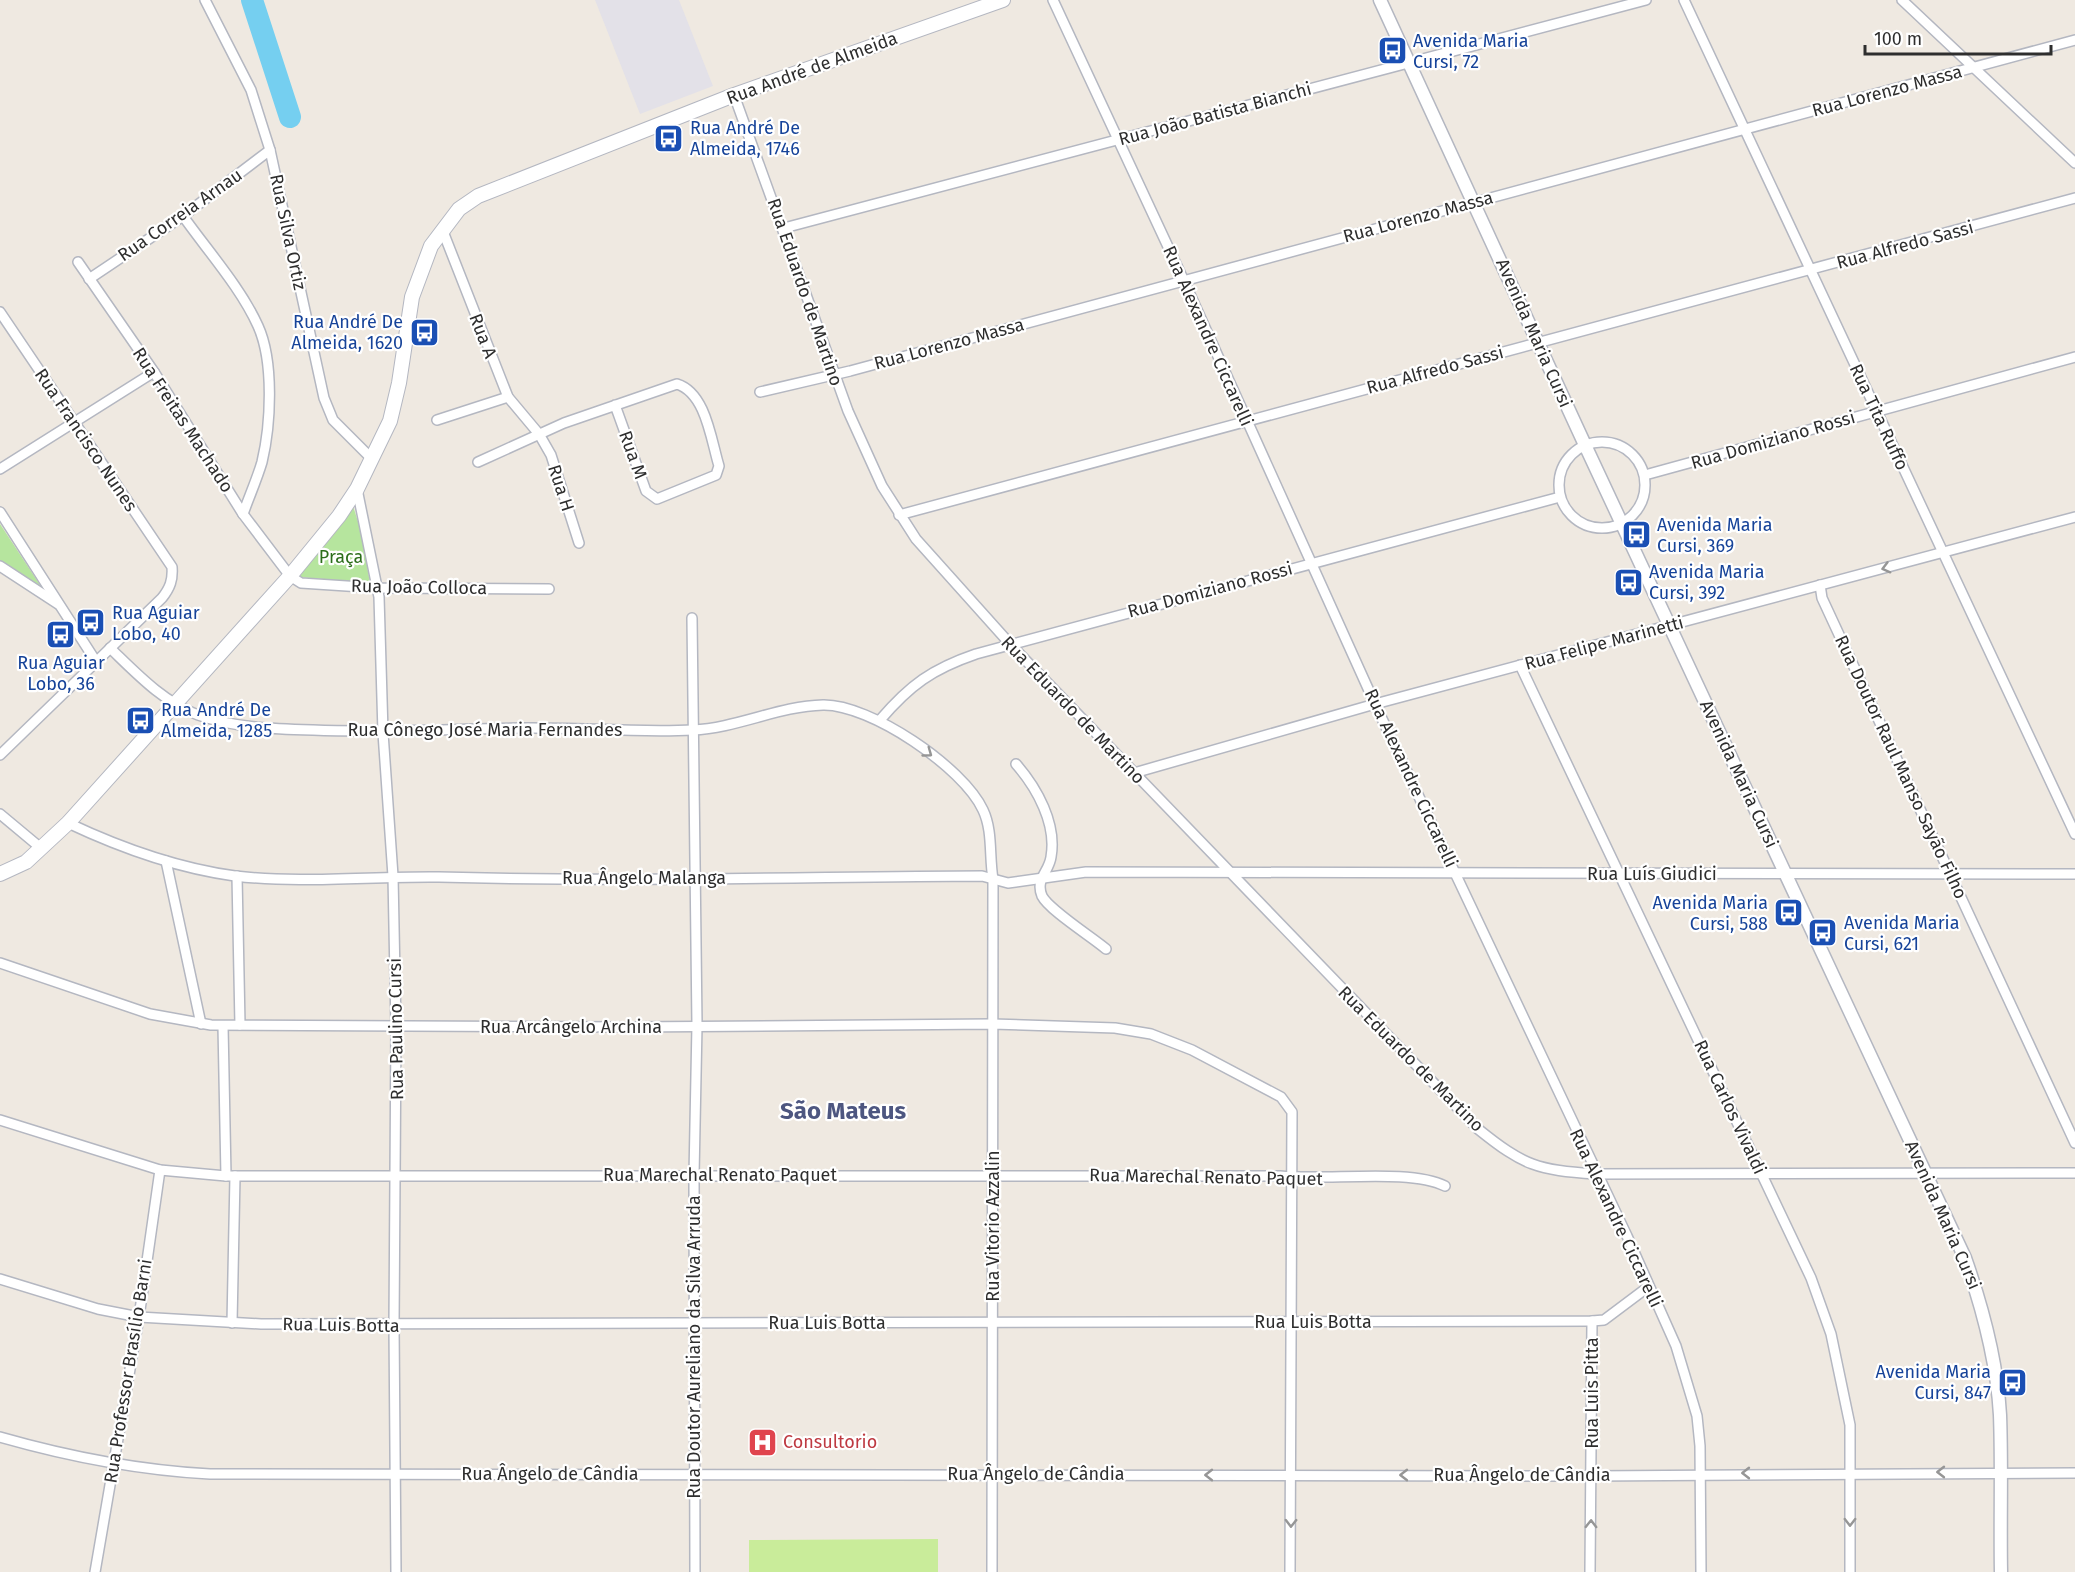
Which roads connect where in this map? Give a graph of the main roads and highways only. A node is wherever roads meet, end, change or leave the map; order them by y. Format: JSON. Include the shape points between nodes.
{"nodes":[{"id":1,"x":1004,"y":0,"type":"edge"},
{"id":2,"x":0,"y":874,"type":"edge"}],
"edges":[{"from":1,"to":2,"type":"main road","name":"Rua André de Almeida","via":[[734,95],[477,196],[459,209],[431,246],[412,297],[390,421],[357,489],[291,576],[68,823],[26,862]]}]}
